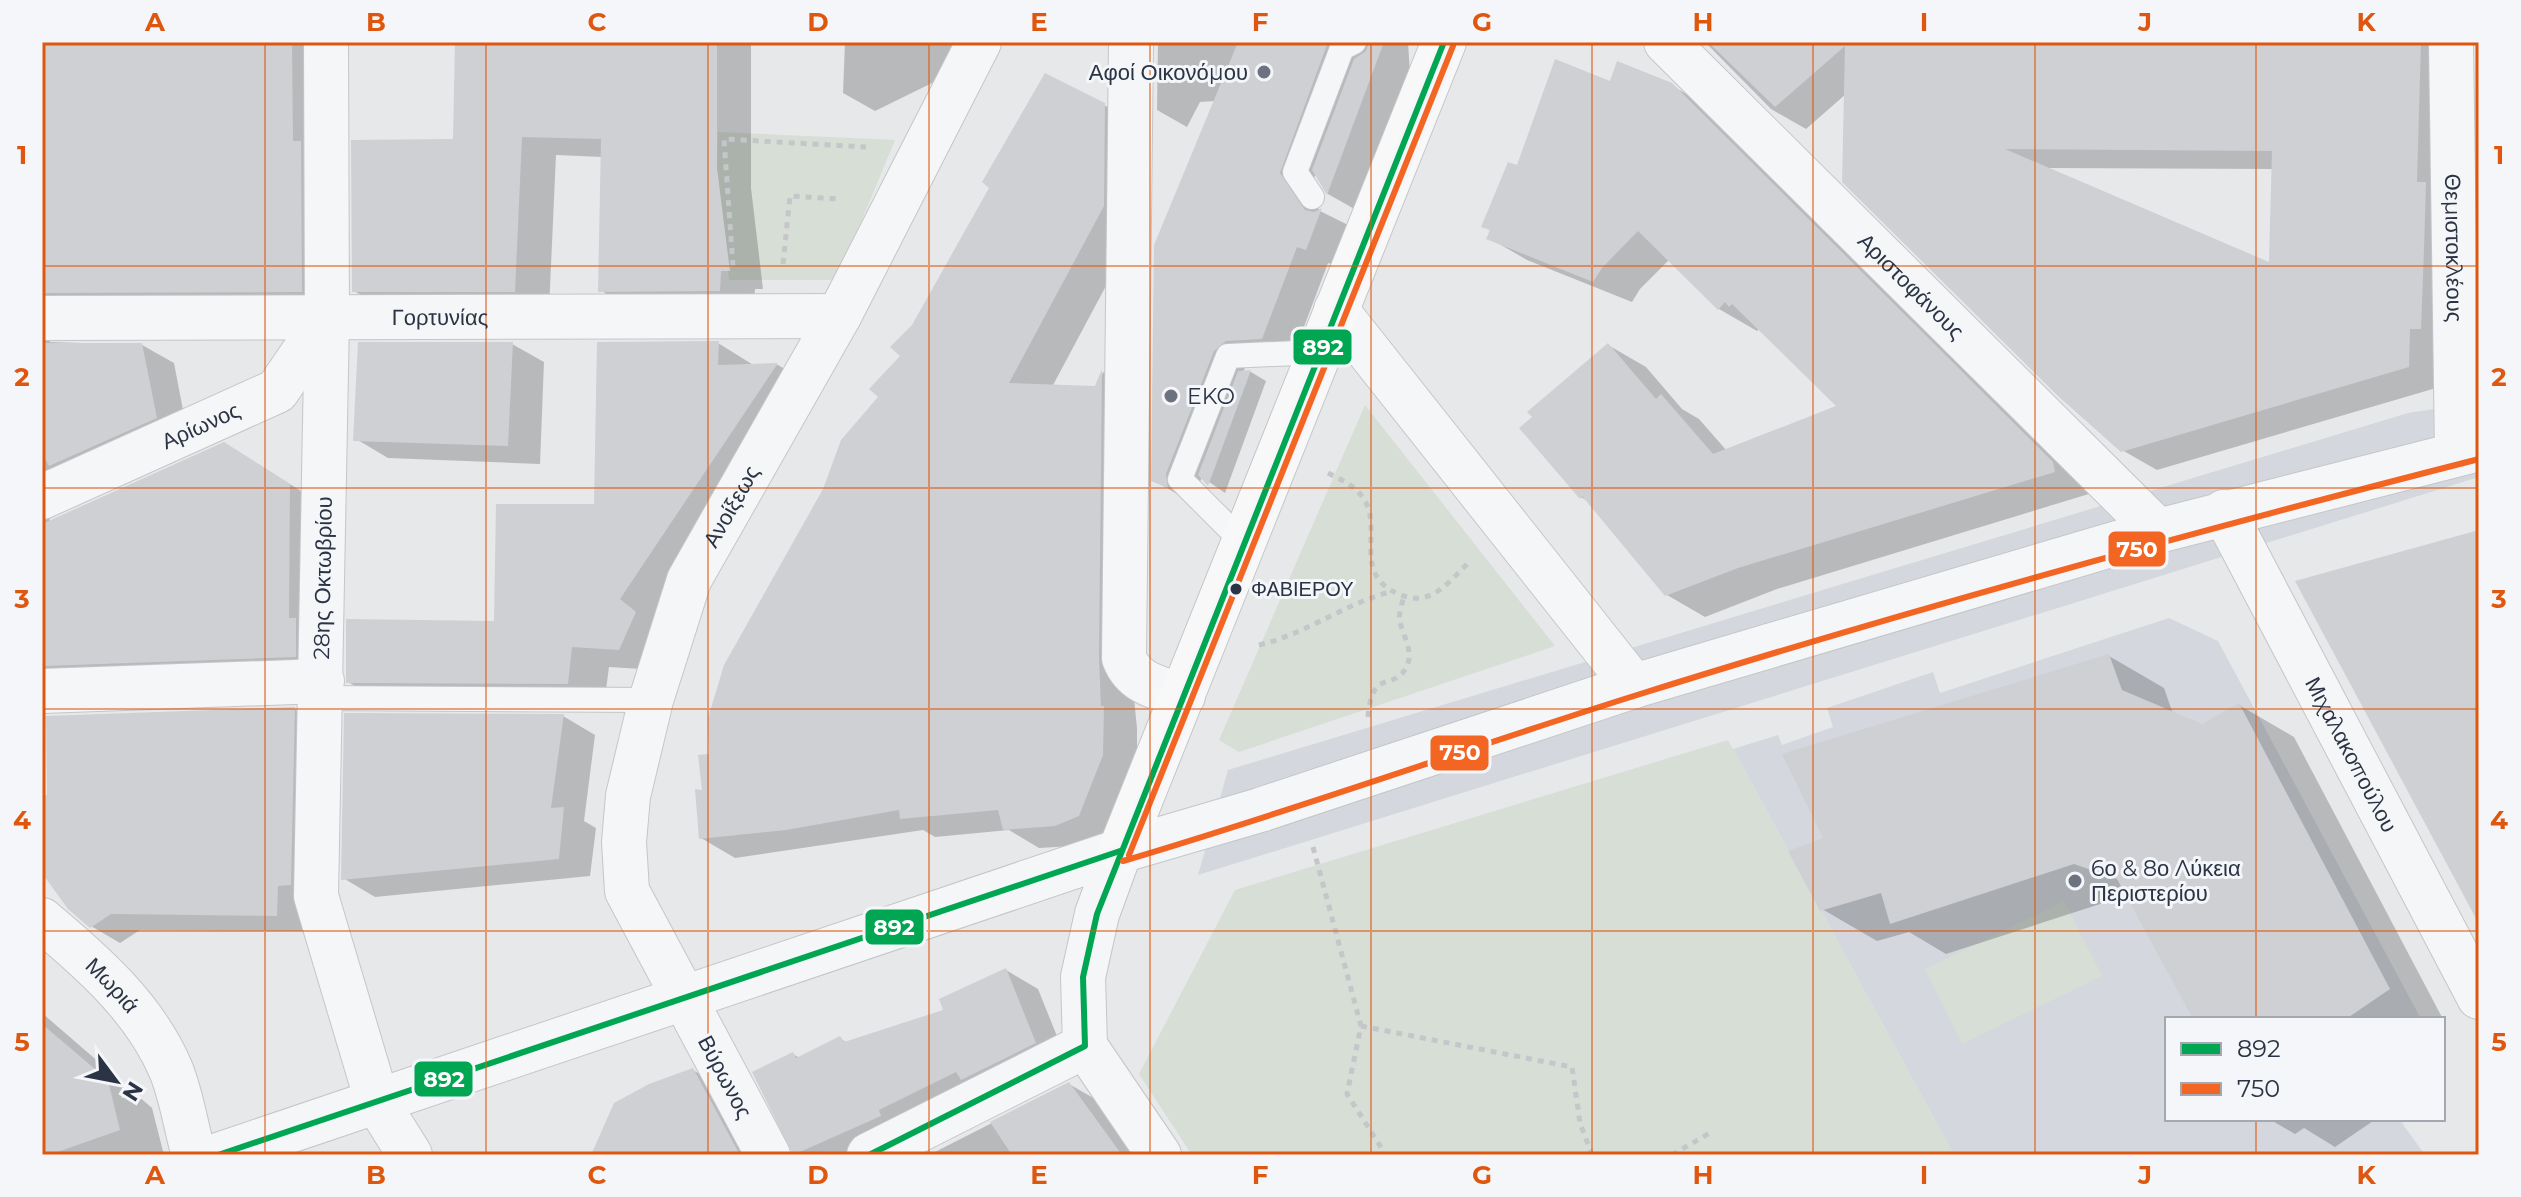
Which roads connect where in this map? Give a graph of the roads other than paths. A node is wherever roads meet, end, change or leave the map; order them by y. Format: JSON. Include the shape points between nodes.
{"nodes":[{"id":1,"x":326,"y":42,"type":"edge"},
{"id":2,"x":979,"y":42,"type":"edge"},
{"id":3,"x":1131,"y":42,"type":"edge"},
{"id":4,"x":1354,"y":42,"type":"edge"},
{"id":5,"x":1444,"y":42,"type":"edge"},
{"id":6,"x":1666,"y":42,"type":"edge"},
{"id":7,"x":2451,"y":42,"type":"edge"},
{"id":8,"x":1312,"y":197,"type":"dead end"},
{"id":9,"x":1336,"y":310,"type":"junction"},
{"id":10,"x":839,"y":316,"type":"junction"},
{"id":11,"x":42,"y":318,"type":"edge"},
{"id":12,"x":327,"y":318,"type":"junction"},
{"id":13,"x":1320,"y":352,"type":"junction"},
{"id":14,"x":2468,"y":451,"type":"edge"},
{"id":15,"x":42,"y":497,"type":"edge"},
{"id":16,"x":2224,"y":512,"type":"junction"},
{"id":17,"x":2158,"y":531,"type":"junction"},
{"id":18,"x":1243,"y":542,"type":"junction"},
{"id":19,"x":1190,"y":678,"type":"junction"},
{"id":20,"x":1634,"y":686,"type":"junction"},
{"id":21,"x":322,"y":689,"type":"junction"},
{"id":22,"x":42,"y":691,"type":"edge"},
{"id":23,"x":651,"y":700,"type":"junction"},
{"id":24,"x":1120,"y":851,"type":"junction"},
{"id":25,"x":42,"y":920,"type":"edge"},
{"id":26,"x":2479,"y":997,"type":"edge"},
{"id":27,"x":683,"y":999,"type":"junction"},
{"id":28,"x":1085,"y":1046,"type":"junction"},
{"id":29,"x":378,"y":1104,"type":"junction"},
{"id":30,"x":194,"y":1155,"type":"edge"},
{"id":31,"x":218,"y":1155,"type":"edge"},
{"id":32,"x":410,"y":1155,"type":"edge"},
{"id":33,"x":768,"y":1155,"type":"edge"},
{"id":34,"x":869,"y":1155,"type":"edge"},
{"id":35,"x":1159,"y":1155,"type":"edge"}],
"edges":[{"from":1,"to":12,"type":"street","name":"28ης Οκτωβρίου"},
{"from":2,"to":10,"type":"street","name":"Ανοίξεως"},
{"from":3,"to":19,"type":"street","via":[[1124,658],[1130,673],[1143,682]]},
{"from":4,"to":8,"type":"lane","via":[[1342,48],[1295,172]]},
{"from":5,"to":9,"type":"main road"},
{"from":6,"to":17,"type":"street","name":"Αριστοφάνους"},
{"from":7,"to":14,"type":"street","name":"Θεμιστοκλέους"},
{"from":9,"to":13,"type":"main road"},
{"from":9,"to":20,"type":"street"},
{"from":10,"to":12,"type":"street","name":"Γορτυνίας"},
{"from":10,"to":23,"type":"street","name":"Ανοίξεως","via":[[689,580]]},
{"from":11,"to":12,"type":"street","name":"Γορτυνίας"},
{"from":12,"to":15,"type":"street","name":"Αρίωνος","via":[[277,391]]},
{"from":12,"to":21,"type":"street","name":"28ης Οκτωβρίου"},
{"from":13,"to":18,"type":"main road"},
{"from":13,"to":18,"type":"lane","via":[[1228,356],[1180,479]]},
{"from":14,"to":16,"type":"street"},
{"from":16,"to":17,"type":"street"},
{"from":16,"to":26,"type":"street","name":"Μιχαλακοπούλου"},
{"from":17,"to":20,"type":"street"},
{"from":18,"to":19,"type":"main road"},
{"from":19,"to":24,"type":"main road"},
{"from":20,"to":24,"type":"street"},
{"from":21,"to":22,"type":"street"},
{"from":21,"to":23,"type":"lane"},
{"from":21,"to":29,"type":"street","name":"28ης Οκτωβρίου","via":[[316,896]]},
{"from":23,"to":27,"type":"street","name":"Ανοίξεως","via":[[628,796],[627,891]]},
{"from":24,"to":27,"type":"street"},
{"from":24,"to":28,"type":"street","via":[[1097,914],[1083,977]]},
{"from":25,"to":30,"type":"street","name":"Μωριά","via":[[104,972],[139,1017],[171,1070]]},
{"from":27,"to":29,"type":"street"},
{"from":27,"to":33,"type":"street","name":"Βύρωνος"},
{"from":28,"to":34,"type":"street"},
{"from":28,"to":35,"type":"street"},
{"from":29,"to":31,"type":"street"},
{"from":29,"to":32,"type":"street","name":"28ης Οκτωβρίου"}]}
